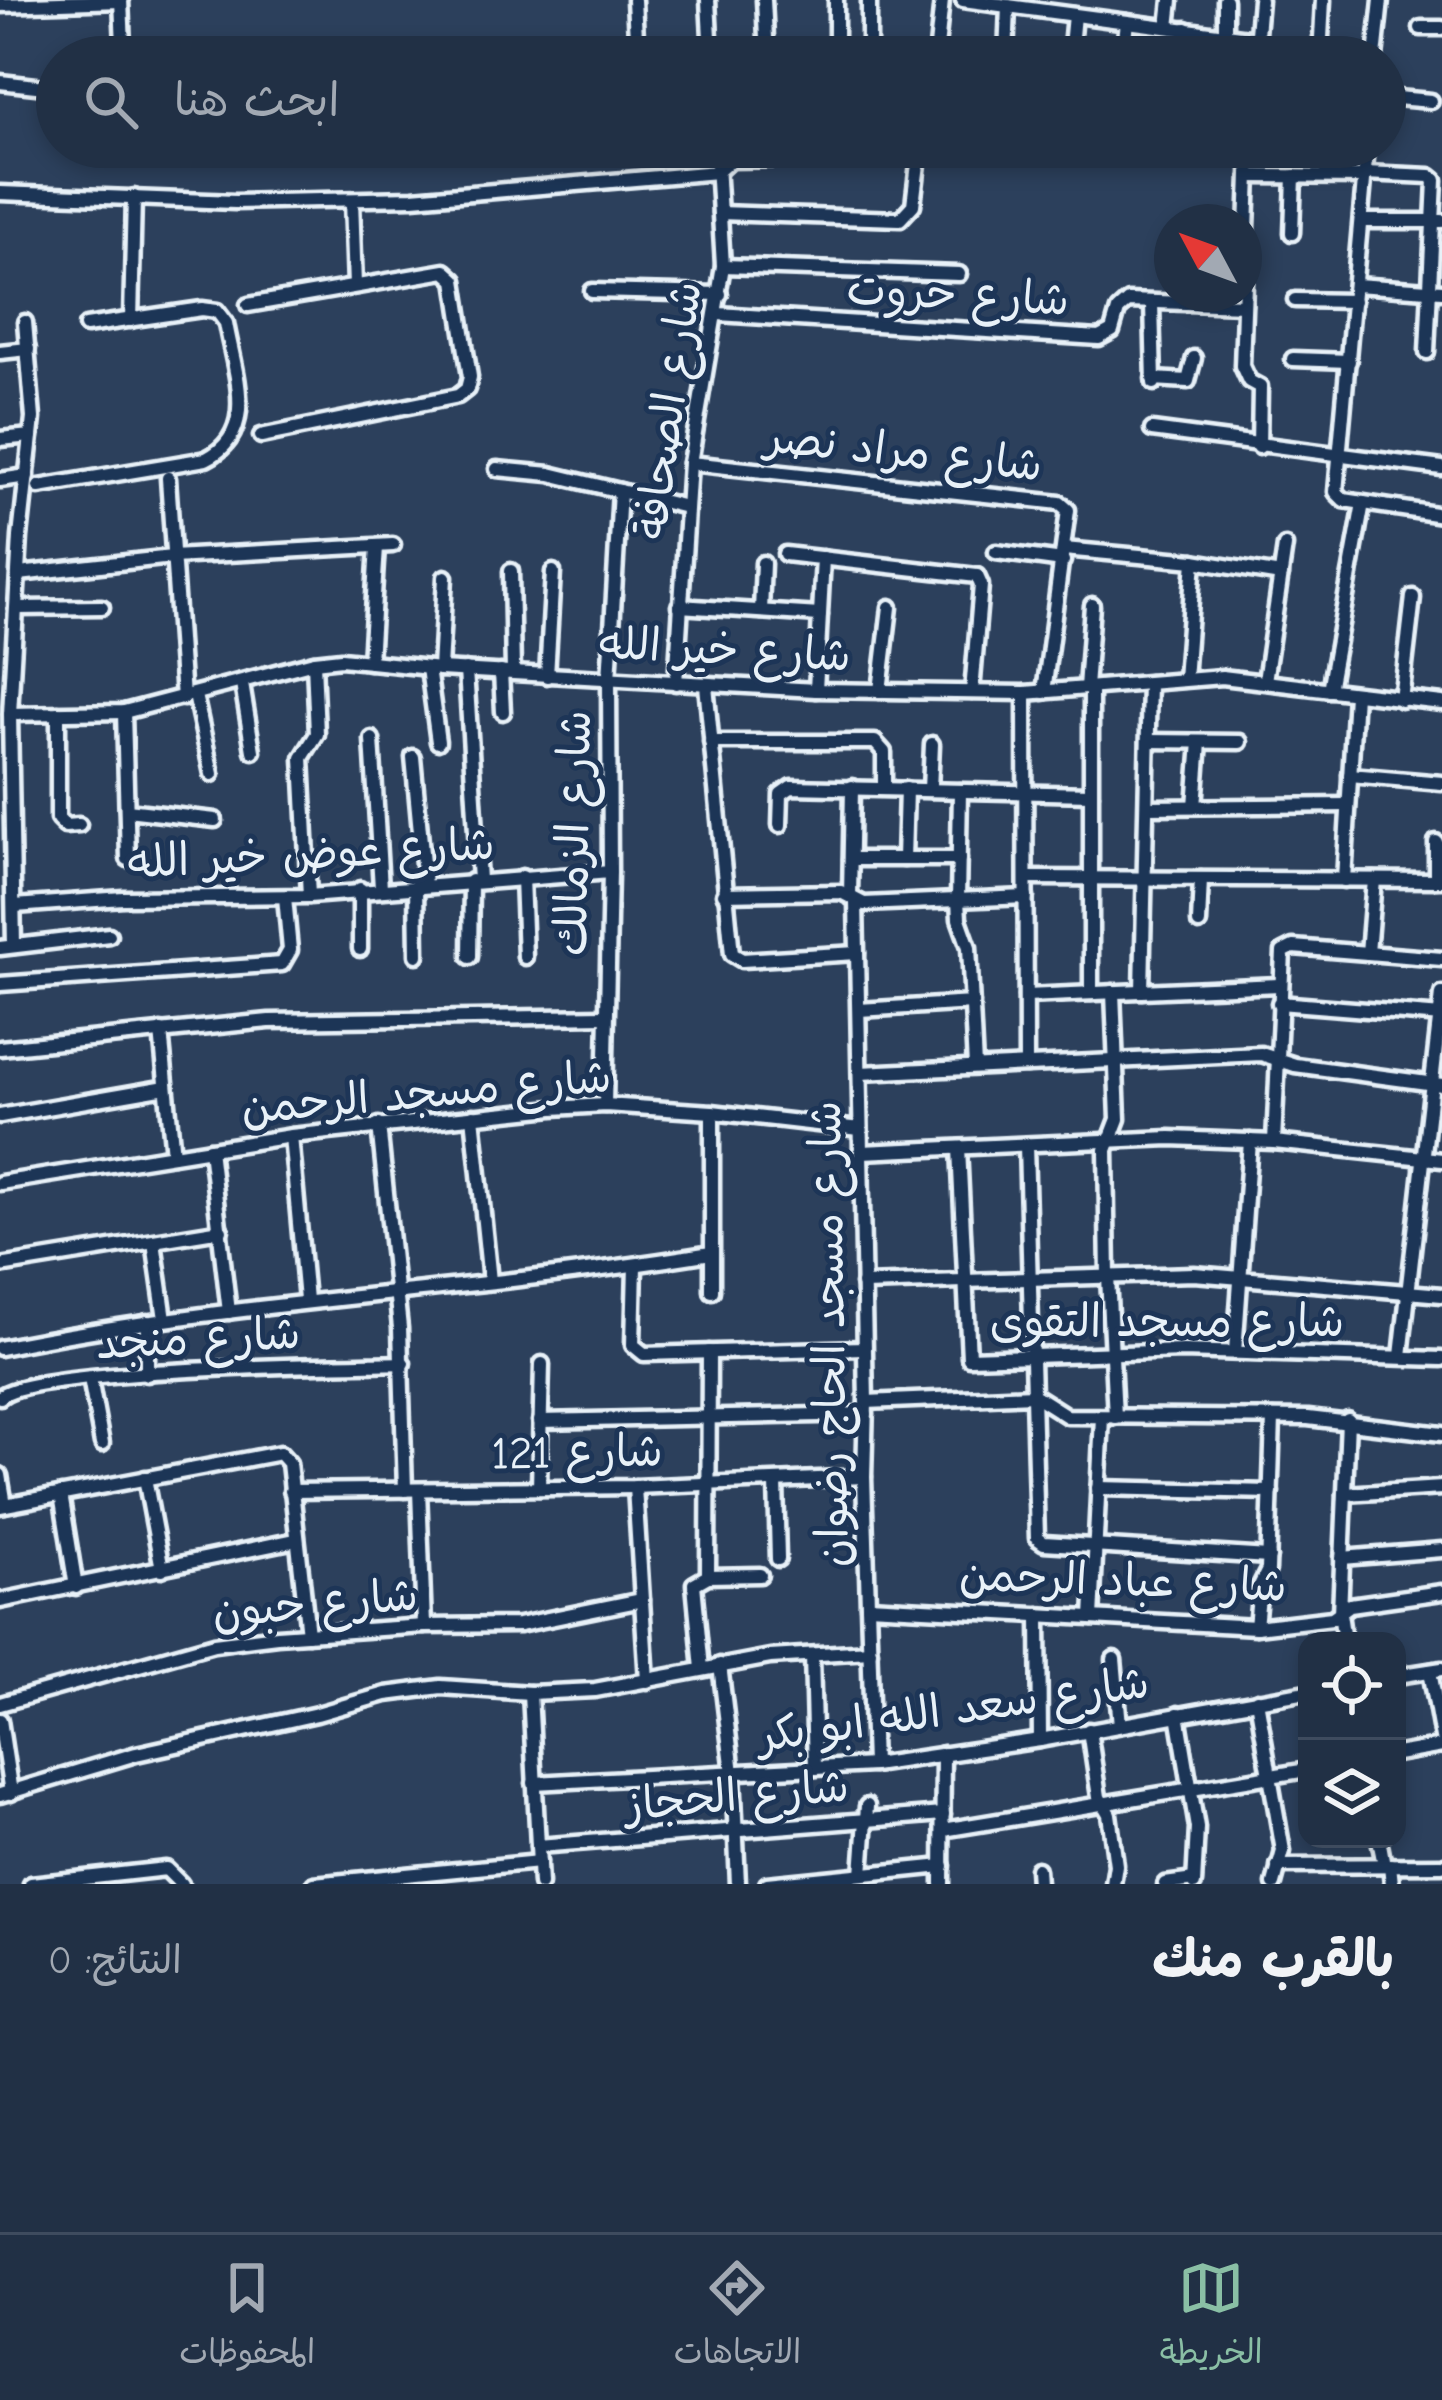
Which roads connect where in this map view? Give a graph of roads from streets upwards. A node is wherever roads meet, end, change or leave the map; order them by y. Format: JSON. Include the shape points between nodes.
{"nodes":[{"id":1,"x":121,"y":0,"type":"edge"},
{"id":2,"x":634,"y":0,"type":"edge"},
{"id":3,"x":708,"y":0,"type":"edge"},
{"id":4,"x":764,"y":0,"type":"edge"},
{"id":5,"x":836,"y":0,"type":"edge"},
{"id":6,"x":869,"y":0,"type":"edge"},
{"id":7,"x":942,"y":0,"type":"edge"},
{"id":8,"x":963,"y":0,"type":"edge"},
{"id":9,"x":1098,"y":0,"type":"edge"},
{"id":10,"x":1171,"y":0,"type":"edge"},
{"id":11,"x":1225,"y":0,"type":"edge"},
{"id":12,"x":1260,"y":0,"type":"edge"},
{"id":13,"x":1323,"y":0,"type":"edge"},
{"id":14,"x":1381,"y":0,"type":"edge"},
{"id":15,"x":981,"y":1,"type":"edge"},
{"id":16,"x":0,"y":5,"type":"edge"},
{"id":17,"x":1042,"y":5,"type":"edge"},
{"id":18,"x":1008,"y":6,"type":"junction"},
{"id":19,"x":1074,"y":15,"type":"junction"},
{"id":20,"x":1096,"y":18,"type":"junction"},
{"id":21,"x":1127,"y":22,"type":"junction"},
{"id":22,"x":1168,"y":27,"type":"junction"},
{"id":23,"x":1420,"y":28,"type":"dead end"},
{"id":24,"x":1442,"y":28,"type":"edge"},
{"id":25,"x":1186,"y":29,"type":"junction"},
{"id":26,"x":1225,"y":35,"type":"junction"},
{"id":27,"x":123,"y":36,"type":"edge"},
{"id":28,"x":636,"y":36,"type":"edge"},
{"id":29,"x":710,"y":36,"type":"edge"},
{"id":30,"x":766,"y":36,"type":"edge"},
{"id":31,"x":836,"y":36,"type":"edge"},
{"id":32,"x":869,"y":36,"type":"edge"},
{"id":33,"x":938,"y":36,"type":"edge"},
{"id":34,"x":1007,"y":36,"type":"edge"},
{"id":35,"x":1072,"y":36,"type":"edge"},
{"id":36,"x":1126,"y":36,"type":"edge"},
{"id":37,"x":1185,"y":36,"type":"edge"},
{"id":38,"x":1233,"y":36,"type":"edge"},
{"id":39,"x":1256,"y":36,"type":"edge"},
{"id":40,"x":1321,"y":36,"type":"edge"},
{"id":41,"x":1377,"y":36,"type":"edge"},
{"id":42,"x":0,"y":82,"type":"edge"},
{"id":43,"x":36,"y":86,"type":"edge"},
{"id":44,"x":1406,"y":99,"type":"edge"},
{"id":45,"x":1431,"y":101,"type":"dead end"},
{"id":46,"x":717,"y":168,"type":"edge"},
{"id":47,"x":721,"y":168,"type":"edge"},
{"id":48,"x":918,"y":168,"type":"edge"},
{"id":49,"x":1249,"y":168,"type":"edge"},
{"id":50,"x":1366,"y":168,"type":"edge"},
{"id":51,"x":717,"y":172,"type":"junction"},
{"id":52,"x":1365,"y":175,"type":"junction"},
{"id":53,"x":1249,"y":176,"type":"junction"},
{"id":54,"x":1294,"y":176,"type":"junction"},
{"id":55,"x":0,"y":194,"type":"edge"},
{"id":56,"x":134,"y":197,"type":"junction"},
{"id":57,"x":352,"y":200,"type":"junction"},
{"id":58,"x":1248,"y":204,"type":"edge"},
{"id":59,"x":720,"y":214,"type":"junction"},
{"id":60,"x":1361,"y":221,"type":"junction"},
{"id":61,"x":1438,"y":221,"type":"edge"},
{"id":62,"x":1292,"y":233,"type":"dead end"},
{"id":63,"x":723,"y":266,"type":"junction"},
{"id":64,"x":959,"y":274,"type":"dead end"},
{"id":65,"x":1356,"y":285,"type":"junction"},
{"id":66,"x":355,"y":286,"type":"junction"},
{"id":67,"x":592,"y":291,"type":"dead end"},
{"id":68,"x":1436,"y":291,"type":"edge"},
{"id":69,"x":720,"y":294,"type":"junction"},
{"id":70,"x":1295,"y":299,"type":"dead end"},
{"id":71,"x":1354,"y":301,"type":"junction"},
{"id":72,"x":1152,"y":303,"type":"joint"},
{"id":73,"x":248,"y":305,"type":"dead end"},
{"id":74,"x":1244,"y":312,"type":"edge"},
{"id":75,"x":718,"y":314,"type":"junction"},
{"id":76,"x":130,"y":320,"type":"junction"},
{"id":77,"x":25,"y":322,"type":"dead end"},
{"id":78,"x":86,"y":326,"type":"dead end"},
{"id":79,"x":28,"y":349,"type":"junction"},
{"id":80,"x":0,"y":351,"type":"edge"},
{"id":81,"x":1426,"y":352,"type":"dead end"},
{"id":82,"x":1194,"y":358,"type":"dead end"},
{"id":83,"x":1293,"y":358,"type":"dead end"},
{"id":84,"x":1349,"y":361,"type":"junction"},
{"id":85,"x":1152,"y":430,"type":"dead end"},
{"id":86,"x":31,"y":436,"type":"junction"},
{"id":87,"x":261,"y":436,"type":"dead end"},
{"id":88,"x":0,"y":439,"type":"edge"},
{"id":89,"x":1258,"y":447,"type":"junction"},
{"id":90,"x":1341,"y":454,"type":"junction"},
{"id":91,"x":690,"y":463,"type":"junction"},
{"id":92,"x":1442,"y":468,"type":"edge"},
{"id":93,"x":497,"y":469,"type":"dead end"},
{"id":94,"x":27,"y":476,"type":"junction"},
{"id":95,"x":168,"y":478,"type":"dead end"},
{"id":96,"x":0,"y":480,"type":"edge"},
{"id":97,"x":39,"y":488,"type":"dead end"},
{"id":98,"x":620,"y":490,"type":"junction"},
{"id":99,"x":1363,"y":503,"type":"junction"},
{"id":100,"x":686,"y":507,"type":"junction"},
{"id":101,"x":1442,"y":515,"type":"edge"},
{"id":102,"x":393,"y":545,"type":"dead end"},
{"id":103,"x":377,"y":546,"type":"junction"},
{"id":104,"x":1285,"y":546,"type":"dead end"},
{"id":105,"x":996,"y":552,"type":"dead end"},
{"id":106,"x":784,"y":554,"type":"dead end"},
{"id":107,"x":1063,"y":555,"type":"junction"},
{"id":108,"x":172,"y":557,"type":"junction"},
{"id":109,"x":823,"y":558,"type":"junction"},
{"id":110,"x":1193,"y":561,"type":"junction"},
{"id":111,"x":764,"y":563,"type":"dead end"},
{"id":112,"x":511,"y":572,"type":"dead end"},
{"id":113,"x":554,"y":572,"type":"dead end"},
{"id":114,"x":19,"y":574,"type":"junction"},
{"id":115,"x":1281,"y":575,"type":"junction"},
{"id":116,"x":445,"y":577,"type":"dead end"},
{"id":117,"x":1413,"y":597,"type":"dead end"},
{"id":118,"x":1092,"y":605,"type":"dead end"},
{"id":119,"x":679,"y":606,"type":"junction"},
{"id":120,"x":102,"y":607,"type":"dead end"},
{"id":121,"x":890,"y":607,"type":"dead end"},
{"id":122,"x":18,"y":608,"type":"junction"},
{"id":123,"x":761,"y":611,"type":"junction"},
{"id":124,"x":820,"y":615,"type":"junction"},
{"id":125,"x":314,"y":662,"type":"junction"},
{"id":126,"x":370,"y":662,"type":"junction"},
{"id":127,"x":434,"y":668,"type":"junction"},
{"id":128,"x":466,"y":670,"type":"junction"},
{"id":129,"x":507,"y":672,"type":"junction"},
{"id":130,"x":547,"y":676,"type":"junction"},
{"id":131,"x":1185,"y":679,"type":"junction"},
{"id":132,"x":609,"y":680,"type":"junction"},
{"id":133,"x":1264,"y":681,"type":"junction"},
{"id":134,"x":676,"y":683,"type":"junction"},
{"id":135,"x":1149,"y":683,"type":"junction"},
{"id":136,"x":242,"y":684,"type":"junction"},
{"id":137,"x":706,"y":685,"type":"junction"},
{"id":138,"x":1088,"y":688,"type":"junction"},
{"id":139,"x":816,"y":690,"type":"junction"},
{"id":140,"x":1329,"y":690,"type":"junction"},
{"id":141,"x":880,"y":691,"type":"junction"},
{"id":142,"x":972,"y":692,"type":"junction"},
{"id":143,"x":1044,"y":692,"type":"junction"},
{"id":144,"x":1025,"y":693,"type":"junction"},
{"id":145,"x":1355,"y":694,"type":"junction"},
{"id":146,"x":189,"y":697,"type":"junction"},
{"id":147,"x":1401,"y":700,"type":"junction"},
{"id":148,"x":1442,"y":704,"type":"edge"},
{"id":149,"x":124,"y":712,"type":"junction"},
{"id":150,"x":503,"y":712,"type":"dead end"},
{"id":151,"x":58,"y":713,"type":"junction"},
{"id":152,"x":7,"y":722,"type":"edge"},
{"id":153,"x":372,"y":739,"type":"dead end"},
{"id":154,"x":1148,"y":741,"type":"junction"},
{"id":155,"x":438,"y":742,"type":"dead end"},
{"id":156,"x":711,"y":742,"type":"junction"},
{"id":157,"x":1200,"y":742,"type":"junction"},
{"id":158,"x":1240,"y":742,"type":"dead end"},
{"id":159,"x":932,"y":744,"type":"dead end"},
{"id":160,"x":253,"y":752,"type":"dead end"},
{"id":161,"x":412,"y":758,"type":"dead end"},
{"id":162,"x":212,"y":774,"type":"dead end"},
{"id":163,"x":1350,"y":775,"type":"junction"},
{"id":164,"x":1442,"y":783,"type":"edge"},
{"id":165,"x":852,"y":788,"type":"junction"},
{"id":166,"x":884,"y":788,"type":"junction"},
{"id":167,"x":906,"y":789,"type":"junction"},
{"id":168,"x":930,"y":790,"type":"junction"},
{"id":169,"x":960,"y":790,"type":"junction"},
{"id":170,"x":1026,"y":794,"type":"junction"},
{"id":171,"x":1091,"y":794,"type":"junction"},
{"id":172,"x":1348,"y":805,"type":"junction"},
{"id":173,"x":1195,"y":806,"type":"junction"},
{"id":174,"x":1147,"y":807,"type":"junction"},
{"id":175,"x":127,"y":811,"type":"junction"},
{"id":176,"x":6,"y":818,"type":"edge"},
{"id":177,"x":215,"y":820,"type":"dead end"},
{"id":178,"x":780,"y":824,"type":"dead end"},
{"id":179,"x":79,"y":825,"type":"dead end"},
{"id":180,"x":1436,"y":842,"type":"dead end"},
{"id":181,"x":128,"y":859,"type":"dead end"},
{"id":182,"x":851,"y":859,"type":"junction"},
{"id":183,"x":904,"y":859,"type":"junction"},
{"id":184,"x":958,"y":859,"type":"junction"},
{"id":185,"x":610,"y":872,"type":"junction"},
{"id":186,"x":522,"y":877,"type":"junction"},
{"id":187,"x":1026,"y":878,"type":"junction"},
{"id":188,"x":1091,"y":878,"type":"junction"},
{"id":189,"x":1145,"y":878,"type":"junction"},
{"id":190,"x":1201,"y":879,"type":"junction"},
{"id":191,"x":1344,"y":880,"type":"junction"},
{"id":192,"x":1374,"y":880,"type":"junction"},
{"id":193,"x":1439,"y":880,"type":"edge"},
{"id":194,"x":475,"y":881,"type":"junction"},
{"id":195,"x":420,"y":885,"type":"junction"},
{"id":196,"x":381,"y":888,"type":"junction"},
{"id":197,"x":360,"y":889,"type":"junction"},
{"id":198,"x":724,"y":894,"type":"junction"},
{"id":199,"x":309,"y":896,"type":"junction"},
{"id":200,"x":285,"y":897,"type":"junction"},
{"id":201,"x":1026,"y":897,"type":"junction"},
{"id":202,"x":853,"y":899,"type":"junction"},
{"id":203,"x":958,"y":900,"type":"junction"},
{"id":204,"x":16,"y":906,"type":"junction"},
{"id":205,"x":1199,"y":922,"type":"dead end"},
{"id":206,"x":109,"y":935,"type":"dead end"},
{"id":207,"x":7,"y":947,"type":"edge"},
{"id":208,"x":360,"y":949,"type":"dead end"},
{"id":209,"x":857,"y":953,"type":"junction"},
{"id":210,"x":1368,"y":953,"type":"junction"},
{"id":211,"x":417,"y":955,"type":"dead end"},
{"id":212,"x":470,"y":957,"type":"dead end"},
{"id":213,"x":525,"y":957,"type":"dead end"},
{"id":214,"x":1442,"y":959,"type":"edge"},
{"id":215,"x":0,"y":984,"type":"edge"},
{"id":216,"x":1280,"y":986,"type":"junction"},
{"id":217,"x":1142,"y":991,"type":"junction"},
{"id":218,"x":1113,"y":992,"type":"junction"},
{"id":219,"x":1091,"y":993,"type":"junction"},
{"id":220,"x":1442,"y":994,"type":"edge"},
{"id":221,"x":1026,"y":996,"type":"junction"},
{"id":222,"x":972,"y":1003,"type":"junction"},
{"id":223,"x":1279,"y":1004,"type":"junction"},
{"id":224,"x":859,"y":1010,"type":"junction"},
{"id":225,"x":605,"y":1016,"type":"junction"},
{"id":226,"x":1441,"y":1016,"type":"edge"},
{"id":227,"x":161,"y":1031,"type":"junction"},
{"id":228,"x":0,"y":1048,"type":"edge"},
{"id":229,"x":1277,"y":1056,"type":"junction"},
{"id":230,"x":1115,"y":1060,"type":"junction"},
{"id":231,"x":1026,"y":1065,"type":"junction"},
{"id":232,"x":975,"y":1067,"type":"junction"},
{"id":233,"x":860,"y":1072,"type":"junction"},
{"id":234,"x":1437,"y":1084,"type":"edge"},
{"id":235,"x":166,"y":1087,"type":"junction"},
{"id":236,"x":605,"y":1105,"type":"junction"},
{"id":237,"x":712,"y":1112,"type":"junction"},
{"id":238,"x":0,"y":1116,"type":"edge"},
{"id":239,"x":473,"y":1116,"type":"junction"},
{"id":240,"x":379,"y":1126,"type":"junction"},
{"id":241,"x":860,"y":1129,"type":"junction"},
{"id":242,"x":291,"y":1136,"type":"junction"},
{"id":243,"x":1250,"y":1141,"type":"junction"},
{"id":244,"x":1108,"y":1142,"type":"junction"},
{"id":245,"x":1274,"y":1142,"type":"junction"},
{"id":246,"x":1026,"y":1145,"type":"junction"},
{"id":247,"x":210,"y":1148,"type":"junction"},
{"id":248,"x":959,"y":1148,"type":"junction"},
{"id":249,"x":862,"y":1152,"type":"junction"},
{"id":250,"x":173,"y":1155,"type":"junction"},
{"id":251,"x":1423,"y":1158,"type":"junction"},
{"id":252,"x":1442,"y":1160,"type":"edge"},
{"id":253,"x":0,"y":1183,"type":"edge"},
{"id":254,"x":220,"y":1230,"type":"junction"},
{"id":255,"x":154,"y":1242,"type":"junction"},
{"id":256,"x":711,"y":1253,"type":"junction"},
{"id":257,"x":634,"y":1265,"type":"junction"},
{"id":258,"x":0,"y":1266,"type":"edge"},
{"id":259,"x":1108,"y":1276,"type":"junction"},
{"id":260,"x":1240,"y":1277,"type":"junction"},
{"id":261,"x":1030,"y":1278,"type":"junction"},
{"id":262,"x":964,"y":1280,"type":"junction"},
{"id":263,"x":490,"y":1281,"type":"junction"},
{"id":264,"x":863,"y":1284,"type":"junction"},
{"id":265,"x":397,"y":1291,"type":"junction"},
{"id":266,"x":712,"y":1291,"type":"dead end"},
{"id":267,"x":1408,"y":1292,"type":"junction"},
{"id":268,"x":1442,"y":1295,"type":"edge"},
{"id":269,"x":306,"y":1300,"type":"junction"},
{"id":270,"x":229,"y":1312,"type":"junction"},
{"id":271,"x":165,"y":1319,"type":"junction"},
{"id":272,"x":147,"y":1322,"type":"junction"},
{"id":273,"x":1,"y":1345,"type":"edge"},
{"id":274,"x":865,"y":1348,"type":"junction"},
{"id":275,"x":709,"y":1352,"type":"junction"},
{"id":276,"x":1235,"y":1352,"type":"junction"},
{"id":277,"x":1112,"y":1353,"type":"junction"},
{"id":278,"x":1401,"y":1356,"type":"junction"},
{"id":279,"x":1033,"y":1357,"type":"junction"},
{"id":280,"x":1442,"y":1359,"type":"edge"},
{"id":281,"x":403,"y":1363,"type":"junction"},
{"id":282,"x":542,"y":1364,"type":"dead end"},
{"id":283,"x":148,"y":1374,"type":"junction"},
{"id":284,"x":90,"y":1378,"type":"junction"},
{"id":285,"x":1034,"y":1396,"type":"junction"},
{"id":286,"x":0,"y":1397,"type":"edge"},
{"id":287,"x":866,"y":1408,"type":"junction"},
{"id":288,"x":1109,"y":1417,"type":"junction"},
{"id":289,"x":708,"y":1418,"type":"junction"},
{"id":290,"x":1273,"y":1418,"type":"junction"},
{"id":291,"x":1348,"y":1420,"type":"junction"},
{"id":292,"x":540,"y":1421,"type":"junction"},
{"id":293,"x":1442,"y":1434,"type":"edge"},
{"id":294,"x":102,"y":1444,"type":"dead end"},
{"id":295,"x":0,"y":1475,"type":"edge"},
{"id":296,"x":864,"y":1477,"type":"junction"},
{"id":297,"x":145,"y":1478,"type":"junction"},
{"id":298,"x":776,"y":1482,"type":"junction"},
{"id":299,"x":707,"y":1485,"type":"junction"},
{"id":300,"x":635,"y":1487,"type":"junction"},
{"id":301,"x":539,"y":1488,"type":"junction"},
{"id":302,"x":1099,"y":1488,"type":"junction"},
{"id":303,"x":1442,"y":1488,"type":"edge"},
{"id":304,"x":412,"y":1490,"type":"junction"},
{"id":305,"x":291,"y":1491,"type":"junction"},
{"id":306,"x":1271,"y":1492,"type":"junction"},
{"id":307,"x":61,"y":1494,"type":"junction"},
{"id":308,"x":1345,"y":1494,"type":"junction"},
{"id":309,"x":2,"y":1506,"type":"edge"},
{"id":310,"x":296,"y":1540,"type":"junction"},
{"id":311,"x":1096,"y":1546,"type":"junction"},
{"id":312,"x":1442,"y":1550,"type":"edge"},
{"id":313,"x":1269,"y":1557,"type":"junction"},
{"id":314,"x":1342,"y":1558,"type":"junction"},
{"id":315,"x":778,"y":1559,"type":"dead end"},
{"id":316,"x":162,"y":1568,"type":"junction"},
{"id":317,"x":760,"y":1575,"type":"dead end"},
{"id":318,"x":708,"y":1576,"type":"junction"},
{"id":319,"x":76,"y":1587,"type":"junction"},
{"id":320,"x":1442,"y":1592,"type":"edge"},
{"id":321,"x":0,"y":1600,"type":"edge"},
{"id":322,"x":642,"y":1600,"type":"junction"},
{"id":323,"x":868,"y":1606,"type":"junction"},
{"id":324,"x":1340,"y":1613,"type":"junction"},
{"id":325,"x":1040,"y":1615,"type":"junction"},
{"id":326,"x":1092,"y":1618,"type":"junction"},
{"id":327,"x":424,"y":1626,"type":"junction"},
{"id":328,"x":1256,"y":1627,"type":"junction"},
{"id":329,"x":1343,"y":1632,"type":"edge"},
{"id":330,"x":308,"y":1634,"type":"junction"},
{"id":331,"x":870,"y":1651,"type":"junction"},
{"id":332,"x":812,"y":1655,"type":"junction"},
{"id":333,"x":1114,"y":1659,"type":"dead end"},
{"id":334,"x":720,"y":1665,"type":"junction"},
{"id":335,"x":702,"y":1669,"type":"junction"},
{"id":336,"x":1436,"y":1670,"type":"edge"},
{"id":337,"x":1406,"y":1675,"type":"edge"},
{"id":338,"x":647,"y":1681,"type":"junction"},
{"id":339,"x":530,"y":1693,"type":"junction"},
{"id":340,"x":1298,"y":1693,"type":"edge"},
{"id":341,"x":1257,"y":1700,"type":"junction"},
{"id":342,"x":0,"y":1704,"type":"edge"},
{"id":343,"x":1178,"y":1714,"type":"junction"},
{"id":344,"x":0,"y":1720,"type":"edge"},
{"id":345,"x":1120,"y":1725,"type":"junction"},
{"id":346,"x":1089,"y":1730,"type":"junction"},
{"id":347,"x":1040,"y":1740,"type":"junction"},
{"id":348,"x":1442,"y":1742,"type":"edge"},
{"id":349,"x":1406,"y":1752,"type":"edge"},
{"id":350,"x":943,"y":1754,"type":"junction"},
{"id":351,"x":873,"y":1765,"type":"junction"},
{"id":352,"x":815,"y":1768,"type":"junction"},
{"id":353,"x":1298,"y":1772,"type":"edge"},
{"id":354,"x":733,"y":1773,"type":"junction"},
{"id":355,"x":1271,"y":1777,"type":"junction"},
{"id":356,"x":534,"y":1783,"type":"junction"},
{"id":357,"x":1191,"y":1790,"type":"junction"},
{"id":358,"x":5,"y":1794,"type":"edge"},
{"id":359,"x":1102,"y":1804,"type":"junction"},
{"id":360,"x":866,"y":1812,"type":"junction"},
{"id":361,"x":943,"y":1814,"type":"junction"},
{"id":362,"x":943,"y":1830,"type":"junction"},
{"id":363,"x":736,"y":1833,"type":"junction"},
{"id":364,"x":538,"y":1846,"type":"junction"},
{"id":365,"x":1382,"y":1848,"type":"edge"},
{"id":366,"x":539,"y":1862,"type":"junction"},
{"id":367,"x":1442,"y":1864,"type":"edge"},
{"id":368,"x":1387,"y":1865,"type":"junction"},
{"id":369,"x":943,"y":1866,"type":"junction"},
{"id":370,"x":1278,"y":1866,"type":"junction"},
{"id":371,"x":1344,"y":1866,"type":"junction"},
{"id":372,"x":1037,"y":1869,"type":"dead end"},
{"id":373,"x":854,"y":1878,"type":"edge"},
{"id":374,"x":399,"y":1880,"type":"edge"},
{"id":375,"x":1194,"y":1882,"type":"edge"},
{"id":376,"x":325,"y":1883,"type":"edge"},
{"id":377,"x":31,"y":1884,"type":"edge"},
{"id":378,"x":181,"y":1884,"type":"edge"},
{"id":379,"x":314,"y":1884,"type":"edge"},
{"id":380,"x":540,"y":1884,"type":"edge"},
{"id":381,"x":738,"y":1884,"type":"edge"},
{"id":382,"x":767,"y":1884,"type":"edge"},
{"id":383,"x":943,"y":1884,"type":"edge"},
{"id":384,"x":1038,"y":1884,"type":"edge"},
{"id":385,"x":1113,"y":1884,"type":"edge"},
{"id":386,"x":1165,"y":1884,"type":"edge"},
{"id":387,"x":1274,"y":1884,"type":"edge"},
{"id":388,"x":1346,"y":1884,"type":"edge"},
{"id":389,"x":1392,"y":1884,"type":"edge"}],
"edges":[{"from":1,"to":16,"type":"street"},
{"from":1,"to":27,"type":"street"},
{"from":2,"to":28,"type":"street"},
{"from":3,"to":29,"type":"street"},
{"from":4,"to":30,"type":"street"},
{"from":5,"to":31,"type":"street"},
{"from":6,"to":32,"type":"street"},
{"from":7,"to":33,"type":"street"},
{"from":8,"to":15,"type":"street"},
{"from":9,"to":20,"type":"street"},
{"from":10,"to":22,"type":"street"},
{"from":11,"to":26,"type":"street"},
{"from":12,"to":39,"type":"street"},
{"from":13,"to":40,"type":"street"},
{"from":14,"to":41,"type":"street"},
{"from":15,"to":18,"type":"street"},
{"from":17,"to":18,"type":"street"},
{"from":17,"to":19,"type":"street"},
{"from":18,"to":34,"type":"street"},
{"from":19,"to":20,"type":"street"},
{"from":19,"to":35,"type":"street"},
{"from":20,"to":21,"type":"street"},
{"from":21,"to":22,"type":"street"},
{"from":21,"to":36,"type":"street"},
{"from":22,"to":25,"type":"street"},
{"from":23,"to":24,"type":"street"},
{"from":25,"to":26,"type":"street"},
{"from":25,"to":37,"type":"street"},
{"from":26,"to":38,"type":"street"},
{"from":42,"to":43,"type":"street"},
{"from":44,"to":45,"type":"street"},
{"from":46,"to":51,"type":"street","name":"شارع الصحافة"},
{"from":47,"to":51,"type":"street"},
{"from":48,"to":59,"type":"street","via":[[915,196],[900,219]]},
{"from":49,"to":53,"type":"street"},
{"from":50,"to":52,"type":"street"},
{"from":51,"to":57,"type":"street"},
{"from":51,"to":59,"type":"street","name":"شارع الصحافة"},
{"from":52,"to":54,"type":"street"},
{"from":52,"to":60,"type":"street"},
{"from":52,"to":61,"type":"street","via":[[1433,177]]},
{"from":53,"to":54,"type":"street"},
{"from":53,"to":58,"type":"street"},
{"from":54,"to":62,"type":"street"},
{"from":55,"to":56,"type":"street"},
{"from":56,"to":57,"type":"street"},
{"from":56,"to":76,"type":"street"},
{"from":57,"to":66,"type":"street"},
{"from":59,"to":63,"type":"street","name":"شارع الصحافة"},
{"from":60,"to":61,"type":"street"},
{"from":60,"to":65,"type":"street"},
{"from":61,"to":68,"type":"street"},
{"from":63,"to":64,"type":"street"},
{"from":63,"to":69,"type":"street","name":"شارع الصحافة"},
{"from":65,"to":68,"type":"street"},
{"from":65,"to":71,"type":"street"},
{"from":66,"to":73,"type":"street"},
{"from":66,"to":87,"type":"street","via":[[440,271],[453,276],[467,389]]},
{"from":67,"to":69,"type":"street"},
{"from":68,"to":81,"type":"street"},
{"from":69,"to":75,"type":"street","name":"شارع الصحافة"},
{"from":70,"to":71,"type":"street"},
{"from":71,"to":84,"type":"street"},
{"from":72,"to":75,"type":"street","name":"شارع حروت","via":[[1125,302],[1112,331],[1099,338]]},
{"from":72,"to":82,"type":"street","via":[[1154,381],[1188,381]]},
{"from":74,"to":89,"type":"street","via":[[1242,366],[1260,387]]},
{"from":75,"to":91,"type":"street","name":"شارع الصحافة"},
{"from":76,"to":78,"type":"street"},
{"from":76,"to":97,"type":"street","via":[[202,309],[223,316],[240,406],[237,432],[206,459]]},
{"from":77,"to":79,"type":"street"},
{"from":79,"to":80,"type":"street"},
{"from":79,"to":86,"type":"street"},
{"from":83,"to":84,"type":"street"},
{"from":84,"to":90,"type":"street"},
{"from":85,"to":89,"type":"street"},
{"from":86,"to":88,"type":"street"},
{"from":86,"to":94,"type":"street"},
{"from":89,"to":90,"type":"street"},
{"from":90,"to":92,"type":"street"},
{"from":90,"to":99,"type":"street","via":[[1328,492]]},
{"from":91,"to":100,"type":"street","name":"شارع الصحافة"},
{"from":91,"to":107,"type":"street","name":"شارع مراد نصر","via":[[1054,500],[1068,509]]},
{"from":93,"to":98,"type":"street"},
{"from":94,"to":96,"type":"street"},
{"from":94,"to":114,"type":"street"},
{"from":95,"to":108,"type":"street"},
{"from":98,"to":100,"type":"street"},
{"from":98,"to":132,"type":"street","name":"شارع الزمالك"},
{"from":99,"to":101,"type":"street"},
{"from":99,"to":140,"type":"street"},
{"from":100,"to":119,"type":"street","name":"شارع الصحافة"},
{"from":102,"to":103,"type":"street"},
{"from":103,"to":108,"type":"street"},
{"from":103,"to":126,"type":"street"},
{"from":104,"to":115,"type":"street"},
{"from":105,"to":107,"type":"street"},
{"from":106,"to":109,"type":"street"},
{"from":107,"to":110,"type":"street"},
{"from":107,"to":143,"type":"street","name":"شارع مراد نصر"},
{"from":108,"to":114,"type":"street"},
{"from":108,"to":146,"type":"street"},
{"from":109,"to":124,"type":"street"},
{"from":109,"to":142,"type":"street","via":[[977,576]]},
{"from":110,"to":115,"type":"street"},
{"from":110,"to":131,"type":"street"},
{"from":111,"to":123,"type":"street"},
{"from":112,"to":129,"type":"street"},
{"from":113,"to":130,"type":"street"},
{"from":114,"to":122,"type":"street"},
{"from":115,"to":133,"type":"street"},
{"from":116,"to":127,"type":"street"},
{"from":117,"to":147,"type":"street"},
{"from":118,"to":138,"type":"street"},
{"from":119,"to":123,"type":"street"},
{"from":119,"to":134,"type":"street","name":"شارع الصحافة"},
{"from":120,"to":122,"type":"street"},
{"from":121,"to":141,"type":"street"},
{"from":122,"to":152,"type":"street"},
{"from":123,"to":124,"type":"street"},
{"from":124,"to":139,"type":"street"},
{"from":125,"to":126,"type":"street","name":"شارع خير الله"},
{"from":125,"to":136,"type":"street","name":"شارع خير الله"},
{"from":125,"to":199,"type":"street","via":[[316,734],[302,758]]},
{"from":126,"to":127,"type":"street","name":"شارع خير الله"},
{"from":127,"to":128,"type":"street","name":"شارع خير الله"},
{"from":127,"to":155,"type":"street"},
{"from":128,"to":129,"type":"street","name":"شارع خير الله"},
{"from":128,"to":194,"type":"street"},
{"from":129,"to":130,"type":"street","name":"شارع خير الله"},
{"from":129,"to":150,"type":"street"},
{"from":130,"to":132,"type":"street","name":"شارع خير الله"},
{"from":131,"to":133,"type":"street","name":"شارع خير الله"},
{"from":131,"to":135,"type":"street","name":"شارع خير الله"},
{"from":132,"to":134,"type":"street","name":"شارع خير الله"},
{"from":132,"to":185,"type":"street","name":"شارع الزمالك"},
{"from":133,"to":140,"type":"street","name":"شارع خير الله"},
{"from":134,"to":137,"type":"street","name":"شارع خير الله"},
{"from":135,"to":138,"type":"street","name":"شارع خير الله"},
{"from":135,"to":154,"type":"street"},
{"from":136,"to":146,"type":"street","name":"شارع خير الله"},
{"from":136,"to":160,"type":"street"},
{"from":137,"to":139,"type":"street","name":"شارع خير الله"},
{"from":137,"to":156,"type":"street"},
{"from":138,"to":143,"type":"street","name":"شارع خير الله"},
{"from":138,"to":171,"type":"street"},
{"from":139,"to":141,"type":"street","name":"شارع خير الله"},
{"from":140,"to":145,"type":"street","name":"شارع خير الله"},
{"from":141,"to":142,"type":"street","name":"شارع خير الله"},
{"from":142,"to":144,"type":"street","name":"شارع خير الله"},
{"from":143,"to":144,"type":"street","name":"شارع خير الله"},
{"from":144,"to":170,"type":"street"},
{"from":145,"to":147,"type":"street","name":"شارع خير الله"},
{"from":145,"to":163,"type":"street"},
{"from":146,"to":149,"type":"street","name":"شارع خير الله"},
{"from":146,"to":162,"type":"street"},
{"from":147,"to":148,"type":"street","name":"شارع خير الله"},
{"from":149,"to":151,"type":"street","name":"شارع خير الله"},
{"from":149,"to":175,"type":"street"},
{"from":151,"to":152,"type":"street","name":"شارع خير الله"},
{"from":151,"to":179,"type":"street","via":[[56,812],[60,823]]},
{"from":152,"to":176,"type":"street"},
{"from":153,"to":196,"type":"street"},
{"from":154,"to":157,"type":"street"},
{"from":154,"to":174,"type":"street"},
{"from":156,"to":166,"type":"street","via":[[875,742],[884,752]]},
{"from":156,"to":198,"type":"street"},
{"from":157,"to":158,"type":"street"},
{"from":157,"to":173,"type":"street"},
{"from":159,"to":168,"type":"street"},
{"from":161,"to":195,"type":"street"},
{"from":163,"to":164,"type":"street"},
{"from":163,"to":172,"type":"street"},
{"from":165,"to":166,"type":"street"},
{"from":165,"to":178,"type":"street","via":[[785,789]]},
{"from":165,"to":182,"type":"street","name":"شارع مسجد الحاج رضوان"},
{"from":166,"to":167,"type":"street"},
{"from":167,"to":168,"type":"street"},
{"from":167,"to":183,"type":"street"},
{"from":168,"to":169,"type":"street"},
{"from":169,"to":170,"type":"street"},
{"from":169,"to":184,"type":"street"},
{"from":170,"to":171,"type":"street"},
{"from":170,"to":187,"type":"street"},
{"from":171,"to":188,"type":"street"},
{"from":172,"to":173,"type":"street"},
{"from":172,"to":191,"type":"street"},
{"from":173,"to":174,"type":"street"},
{"from":174,"to":189,"type":"street"},
{"from":175,"to":177,"type":"street"},
{"from":175,"to":181,"type":"street"},
{"from":176,"to":204,"type":"street"},
{"from":180,"to":193,"type":"street"},
{"from":182,"to":183,"type":"street"},
{"from":182,"to":202,"type":"street","name":"شارع مسجد الحاج رضوان"},
{"from":183,"to":184,"type":"street"},
{"from":184,"to":203,"type":"street"},
{"from":185,"to":186,"type":"street","name":"شارع عوض خير الله"},
{"from":185,"to":225,"type":"street","name":"شارع الزمالك"},
{"from":186,"to":194,"type":"street","name":"شارع عوض خير الله"},
{"from":186,"to":213,"type":"street"},
{"from":187,"to":188,"type":"street"},
{"from":187,"to":201,"type":"street"},
{"from":188,"to":189,"type":"street"},
{"from":188,"to":219,"type":"street"},
{"from":189,"to":190,"type":"street"},
{"from":189,"to":217,"type":"street"},
{"from":190,"to":191,"type":"street"},
{"from":190,"to":205,"type":"street"},
{"from":191,"to":192,"type":"street"},
{"from":192,"to":193,"type":"street"},
{"from":192,"to":210,"type":"street"},
{"from":194,"to":195,"type":"street","name":"شارع عوض خير الله"},
{"from":194,"to":212,"type":"street"},
{"from":195,"to":196,"type":"street","name":"شارع عوض خير الله"},
{"from":195,"to":211,"type":"street"},
{"from":196,"to":197,"type":"street","name":"شارع عوض خير الله"},
{"from":197,"to":199,"type":"street","name":"شارع عوض خير الله"},
{"from":197,"to":208,"type":"street"},
{"from":198,"to":202,"type":"street","via":[[841,892]]},
{"from":198,"to":209,"type":"street","via":[[736,958]]},
{"from":199,"to":200,"type":"street","name":"شارع عوض خير الله"},
{"from":200,"to":204,"type":"street","name":"شارع عوض خير الله"},
{"from":200,"to":215,"type":"street","via":[[290,950],[282,964]]},
{"from":201,"to":203,"type":"street"},
{"from":201,"to":221,"type":"street"},
{"from":202,"to":203,"type":"street"},
{"from":202,"to":209,"type":"street","name":"شارع مسجد الحاج رضوان"},
{"from":203,"to":222,"type":"street"},
{"from":204,"to":207,"type":"street"},
{"from":206,"to":207,"type":"street"},
{"from":209,"to":224,"type":"street","name":"شارع مسجد الحاج رضوان"},
{"from":210,"to":214,"type":"street"},
{"from":210,"to":216,"type":"street","via":[[1293,947],[1281,955]]},
{"from":216,"to":217,"type":"street"},
{"from":216,"to":223,"type":"street"},
{"from":217,"to":218,"type":"street"},
{"from":218,"to":219,"type":"street"},
{"from":218,"to":230,"type":"street"},
{"from":219,"to":221,"type":"street"},
{"from":220,"to":226,"type":"street"},
{"from":221,"to":231,"type":"street"},
{"from":222,"to":224,"type":"street"},
{"from":222,"to":232,"type":"street"},
{"from":223,"to":226,"type":"street"},
{"from":223,"to":229,"type":"street"},
{"from":224,"to":233,"type":"street","name":"شارع مسجد الحاج رضوان"},
{"from":225,"to":227,"type":"street","via":[[314,1018]]},
{"from":225,"to":236,"type":"street","name":"شارع الزمالك"},
{"from":226,"to":234,"type":"street"},
{"from":227,"to":228,"type":"street"},
{"from":227,"to":235,"type":"street"},
{"from":229,"to":230,"type":"street"},
{"from":229,"to":234,"type":"street"},
{"from":229,"to":245,"type":"street"},
{"from":230,"to":231,"type":"street"},
{"from":230,"to":244,"type":"street","via":[[1118,1119]]},
{"from":231,"to":232,"type":"street"},
{"from":232,"to":233,"type":"street"},
{"from":233,"to":241,"type":"street","name":"شارع مسجد الحاج رضوان"},
{"from":234,"to":251,"type":"street"},
{"from":235,"to":238,"type":"street"},
{"from":235,"to":250,"type":"street"},
{"from":236,"to":237,"type":"street","name":"شارع مسجد الرحمن"},
{"from":236,"to":239,"type":"street","name":"شارع مسجد الرحمن"},
{"from":237,"to":241,"type":"street","name":"شارع مسجد الرحمن"},
{"from":237,"to":256,"type":"street"},
{"from":239,"to":240,"type":"street","name":"شارع مسجد الرحمن"},
{"from":239,"to":263,"type":"street"},
{"from":240,"to":242,"type":"street","name":"شارع مسجد الرحمن"},
{"from":240,"to":265,"type":"street"},
{"from":241,"to":249,"type":"street","name":"شارع مسجد الحاج رضوان"},
{"from":242,"to":247,"type":"street","name":"شارع مسجد الرحمن"},
{"from":242,"to":269,"type":"street"},
{"from":243,"to":244,"type":"street"},
{"from":243,"to":245,"type":"street"},
{"from":243,"to":260,"type":"street"},
{"from":244,"to":246,"type":"street"},
{"from":244,"to":259,"type":"street"},
{"from":245,"to":251,"type":"street"},
{"from":246,"to":248,"type":"street"},
{"from":246,"to":261,"type":"street"},
{"from":247,"to":250,"type":"street","name":"شارع مسجد الرحمن"},
{"from":247,"to":254,"type":"street"},
{"from":248,"to":249,"type":"street"},
{"from":248,"to":262,"type":"street"},
{"from":249,"to":264,"type":"street","name":"شارع مسجد الحاج رضوان"},
{"from":250,"to":253,"type":"street","name":"شارع مسجد الرحمن"},
{"from":251,"to":252,"type":"street"},
{"from":251,"to":267,"type":"street"},
{"from":254,"to":255,"type":"street"},
{"from":254,"to":270,"type":"street"},
{"from":255,"to":258,"type":"street"},
{"from":255,"to":271,"type":"street"},
{"from":256,"to":257,"type":"street"},
{"from":256,"to":266,"type":"street"},
{"from":257,"to":263,"type":"street"},
{"from":257,"to":275,"type":"street","via":[[637,1351]]},
{"from":259,"to":260,"type":"street"},
{"from":259,"to":261,"type":"street"},
{"from":259,"to":277,"type":"street"},
{"from":260,"to":267,"type":"street"},
{"from":260,"to":276,"type":"street"},
{"from":261,"to":262,"type":"street"},
{"from":261,"to":279,"type":"street"},
{"from":262,"to":264,"type":"street"},
{"from":262,"to":279,"type":"street","name":"شارع مسجد التقوى","via":[[967,1356]]},
{"from":263,"to":265,"type":"street"},
{"from":264,"to":274,"type":"street","name":"شارع مسجد الحاج رضوان"},
{"from":265,"to":269,"type":"street"},
{"from":265,"to":281,"type":"street"},
{"from":267,"to":268,"type":"street"},
{"from":267,"to":278,"type":"street"},
{"from":269,"to":270,"type":"street"},
{"from":270,"to":271,"type":"street"},
{"from":271,"to":272,"type":"street"},
{"from":272,"to":273,"type":"street"},
{"from":272,"to":283,"type":"street"},
{"from":274,"to":275,"type":"street"},
{"from":274,"to":287,"type":"street","name":"شارع مسجد الحاج رضوان"},
{"from":275,"to":289,"type":"street"},
{"from":276,"to":277,"type":"street","name":"شارع مسجد التقوى"},
{"from":276,"to":278,"type":"street","name":"شارع مسجد التقوى"},
{"from":277,"to":279,"type":"street","name":"شارع مسجد التقوى"},
{"from":277,"to":288,"type":"street"},
{"from":278,"to":280,"type":"street","name":"شارع مسجد التقوى"},
{"from":279,"to":285,"type":"street"},
{"from":281,"to":283,"type":"street","name":"شارع منجد"},
{"from":281,"to":304,"type":"street"},
{"from":282,"to":292,"type":"street"},
{"from":283,"to":284,"type":"street","name":"شارع منجد"},
{"from":284,"to":286,"type":"street","name":"شارع منجد"},
{"from":284,"to":294,"type":"street"},
{"from":285,"to":287,"type":"street"},
{"from":285,"to":288,"type":"street","via":[[1062,1415]]},
{"from":285,"to":311,"type":"street","via":[[1034,1529],[1045,1544]]},
{"from":287,"to":289,"type":"street"},
{"from":287,"to":296,"type":"street","name":"شارع مسجد الحاج رضوان"},
{"from":288,"to":290,"type":"street"},
{"from":288,"to":302,"type":"street"},
{"from":289,"to":292,"type":"street"},
{"from":289,"to":299,"type":"street"},
{"from":290,"to":291,"type":"street"},
{"from":290,"to":306,"type":"street"},
{"from":291,"to":293,"type":"street"},
{"from":291,"to":308,"type":"street"},
{"from":292,"to":301,"type":"street"},
{"from":295,"to":309,"type":"street"},
{"from":296,"to":298,"type":"street","name":"شارع 121"},
{"from":296,"to":323,"type":"street","name":"شارع مسجد الحاج رضوان"},
{"from":297,"to":305,"type":"street","via":[[280,1453],[289,1462]]},
{"from":297,"to":307,"type":"street"},
{"from":297,"to":316,"type":"street"},
{"from":298,"to":299,"type":"street","name":"شارع 121"},
{"from":298,"to":315,"type":"street"},
{"from":299,"to":300,"type":"street","name":"شارع 121"},
{"from":299,"to":318,"type":"street"},
{"from":300,"to":301,"type":"street","name":"شارع 121"},
{"from":300,"to":322,"type":"street"},
{"from":301,"to":304,"type":"street","name":"شارع 121"},
{"from":302,"to":306,"type":"street"},
{"from":302,"to":311,"type":"street"},
{"from":303,"to":308,"type":"street"},
{"from":304,"to":305,"type":"street","name":"شارع 121"},
{"from":304,"to":327,"type":"street"},
{"from":305,"to":310,"type":"street"},
{"from":306,"to":313,"type":"street"},
{"from":307,"to":309,"type":"street"},
{"from":307,"to":319,"type":"street"},
{"from":308,"to":314,"type":"street"},
{"from":310,"to":316,"type":"street"},
{"from":310,"to":330,"type":"street"},
{"from":311,"to":313,"type":"street"},
{"from":311,"to":326,"type":"street"},
{"from":312,"to":314,"type":"street"},
{"from":313,"to":328,"type":"street"},
{"from":314,"to":324,"type":"street"},
{"from":316,"to":319,"type":"street"},
{"from":317,"to":318,"type":"street"},
{"from":318,"to":335,"type":"street","via":[[692,1592]]},
{"from":319,"to":321,"type":"street"},
{"from":320,"to":324,"type":"street","name":"شارع عباد الرحمن"},
{"from":322,"to":327,"type":"street","name":"شارع حبون","via":[[519,1625]]},
{"from":322,"to":338,"type":"street"},
{"from":323,"to":325,"type":"street","name":"شارع عباد الرحمن"},
{"from":323,"to":331,"type":"street","name":"شارع مسجد الحاج رضوان"},
{"from":324,"to":328,"type":"street","name":"شارع عباد الرحمن"},
{"from":324,"to":329,"type":"street"},
{"from":325,"to":326,"type":"street","name":"شارع عباد الرحمن"},
{"from":325,"to":347,"type":"street"},
{"from":326,"to":328,"type":"street","name":"شارع عباد الرحمن"},
{"from":327,"to":330,"type":"street","name":"شارع حبون"},
{"from":330,"to":342,"type":"street","name":"شارع حبون","via":[[183,1651]]},
{"from":331,"to":332,"type":"street"},
{"from":331,"to":351,"type":"street","name":"شارع مسجد الحاج رضوان"},
{"from":332,"to":334,"type":"street"},
{"from":332,"to":352,"type":"street"},
{"from":333,"to":345,"type":"street"},
{"from":334,"to":335,"type":"street"},
{"from":334,"to":354,"type":"street"},
{"from":335,"to":338,"type":"street"},
{"from":336,"to":337,"type":"street"},
{"from":336,"to":348,"type":"street"},
{"from":338,"to":339,"type":"street"},
{"from":339,"to":356,"type":"street"},
{"from":339,"to":358,"type":"street","via":[[386,1694]]},
{"from":340,"to":341,"type":"street","name":"شارع سعد الله ابو بكر"},
{"from":341,"to":343,"type":"street","name":"شارع سعد الله ابو بكر"},
{"from":341,"to":355,"type":"street"},
{"from":343,"to":345,"type":"street","name":"شارع سعد الله ابو بكر"},
{"from":343,"to":357,"type":"street"},
{"from":344,"to":358,"type":"street"},
{"from":345,"to":346,"type":"street","name":"شارع سعد الله ابو بكر"},
{"from":346,"to":347,"type":"street","name":"شارع سعد الله ابو بكر"},
{"from":346,"to":359,"type":"street"},
{"from":347,"to":350,"type":"street","name":"شارع سعد الله ابو بكر"},
{"from":348,"to":349,"type":"street"},
{"from":350,"to":351,"type":"street","name":"شارع سعد الله ابو بكر"},
{"from":350,"to":361,"type":"street"},
{"from":351,"to":352,"type":"street","name":"شارع سعد الله ابو بكر"},
{"from":352,"to":354,"type":"street","name":"شارع سعد الله ابو بكر"},
{"from":353,"to":355,"type":"street"},
{"from":354,"to":356,"type":"street","name":"شارع سعد الله ابو بكر"},
{"from":354,"to":363,"type":"street"},
{"from":355,"to":357,"type":"street"},
{"from":355,"to":370,"type":"street","via":[[1283,1851]]},
{"from":356,"to":364,"type":"street"},
{"from":357,"to":359,"type":"street"},
{"from":357,"to":375,"type":"street"},
{"from":359,"to":362,"type":"street"},
{"from":359,"to":385,"type":"street"},
{"from":360,"to":361,"type":"street","name":"شارع الحجاز"},
{"from":360,"to":363,"type":"street","name":"شارع الحجاز"},
{"from":360,"to":373,"type":"street"},
{"from":361,"to":362,"type":"street"},
{"from":362,"to":369,"type":"street"},
{"from":363,"to":364,"type":"street","name":"شارع الحجاز"},
{"from":363,"to":381,"type":"street"},
{"from":364,"to":366,"type":"street"},
{"from":365,"to":368,"type":"street"},
{"from":366,"to":374,"type":"street"},
{"from":366,"to":380,"type":"street"},
{"from":367,"to":368,"type":"street"},
{"from":368,"to":371,"type":"street"},
{"from":368,"to":389,"type":"street"},
{"from":369,"to":373,"type":"street"},
{"from":369,"to":383,"type":"street"},
{"from":370,"to":371,"type":"street"},
{"from":370,"to":387,"type":"street"},
{"from":371,"to":388,"type":"street"},
{"from":372,"to":384,"type":"street"},
{"from":373,"to":382,"type":"street"},
{"from":374,"to":376,"type":"street"},
{"from":375,"to":386,"type":"street"},
{"from":376,"to":379,"type":"street"},
{"from":377,"to":378,"type":"street","via":[[166,1869]]}]}
